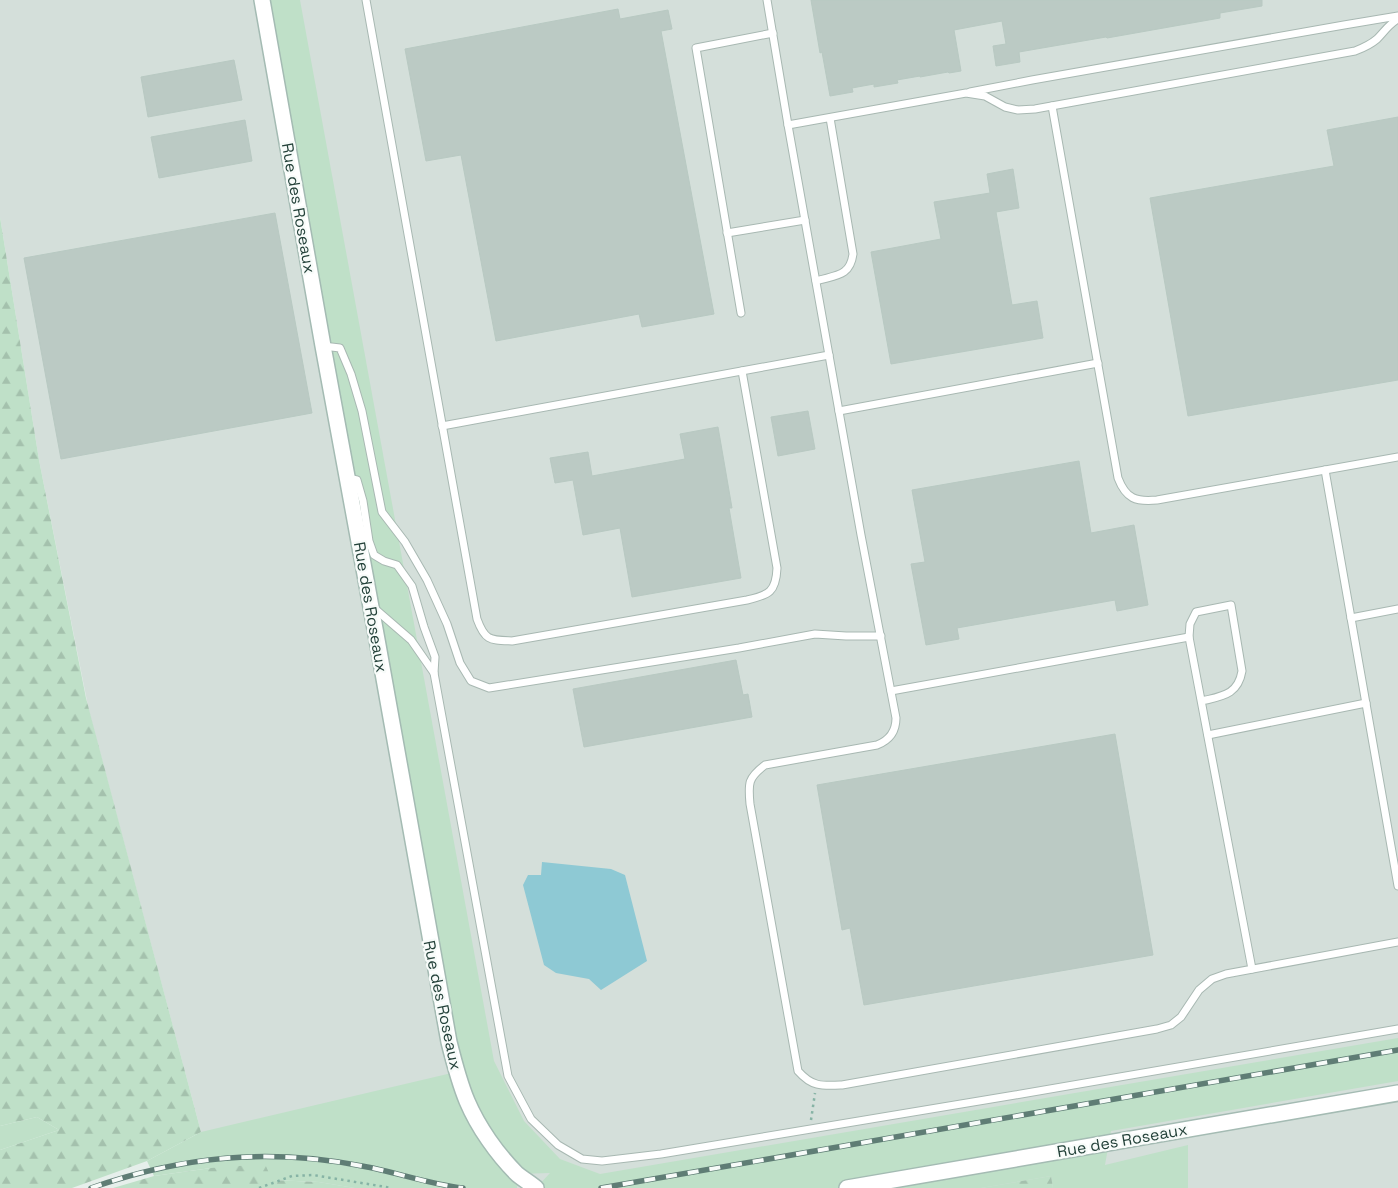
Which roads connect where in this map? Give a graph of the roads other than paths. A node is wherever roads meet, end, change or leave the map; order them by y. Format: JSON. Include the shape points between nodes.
{"nodes":[{"id":1,"x":262,"y":0,"type":"edge"},
{"id":2,"x":366,"y":0,"type":"edge"},
{"id":3,"x":767,"y":0,"type":"edge"},
{"id":4,"x":1398,"y":18,"type":"edge"},
{"id":5,"x":773,"y":33,"type":"junction"},
{"id":6,"x":966,"y":93,"type":"junction"},
{"id":7,"x":1052,"y":106,"type":"junction"},
{"id":8,"x":830,"y":118,"type":"junction"},
{"id":9,"x":788,"y":126,"type":"junction"},
{"id":10,"x":805,"y":220,"type":"junction"},
{"id":11,"x":727,"y":233,"type":"junction"},
{"id":12,"x":816,"y":280,"type":"junction"},
{"id":13,"x":741,"y":314,"type":"dead end"},
{"id":14,"x":323,"y":346,"type":"junction"},
{"id":15,"x":829,"y":354,"type":"junction"},
{"id":16,"x":1098,"y":363,"type":"junction"},
{"id":17,"x":742,"y":371,"type":"junction"},
{"id":18,"x":839,"y":411,"type":"junction"},
{"id":19,"x":442,"y":426,"type":"junction"},
{"id":20,"x":1398,"y":457,"type":"edge"},
{"id":21,"x":1325,"y":470,"type":"junction"},
{"id":22,"x":347,"y":478,"type":"junction"},
{"id":23,"x":370,"y":605,"type":"junction"},
{"id":24,"x":1398,"y":609,"type":"edge"},
{"id":25,"x":1351,"y":618,"type":"junction"},
{"id":26,"x":880,"y":636,"type":"junction"},
{"id":27,"x":1189,"y":637,"type":"junction"},
{"id":28,"x":434,"y":673,"type":"junction"},
{"id":29,"x":891,"y":691,"type":"junction"},
{"id":30,"x":1202,"y":701,"type":"junction"},
{"id":31,"x":1366,"y":703,"type":"junction"},
{"id":32,"x":1208,"y":734,"type":"junction"},
{"id":33,"x":1398,"y":886,"type":"edge"},
{"id":34,"x":1398,"y":942,"type":"edge"},
{"id":35,"x":1252,"y":969,"type":"junction"},
{"id":36,"x":1398,"y":1029,"type":"edge"},
{"id":37,"x":1398,"y":1093,"type":"edge"},
{"id":38,"x":536,"y":1188,"type":"edge"},
{"id":39,"x":847,"y":1188,"type":"edge"}],
"edges":[{"from":1,"to":14,"type":"street","name":"Rue des Roseaux"},
{"from":2,"to":19,"type":"lane"},
{"from":3,"to":5,"type":"lane"},
{"from":4,"to":6,"type":"lane"},
{"from":4,"to":7,"type":"lane","via":[[1376,40],[1355,51]]},
{"from":5,"to":9,"type":"lane"},
{"from":5,"to":11,"type":"lane","via":[[696,48]]},
{"from":6,"to":7,"type":"lane","via":[[985,96],[1018,110]]},
{"from":6,"to":8,"type":"lane"},
{"from":7,"to":16,"type":"lane"},
{"from":8,"to":9,"type":"lane"},
{"from":8,"to":12,"type":"lane","via":[[853,254],[848,270]]},
{"from":9,"to":10,"type":"lane"},
{"from":10,"to":11,"type":"lane"},
{"from":10,"to":12,"type":"lane"},
{"from":11,"to":13,"type":"lane"},
{"from":12,"to":15,"type":"lane"},
{"from":14,"to":22,"type":"street","name":"Rue des Roseaux"},
{"from":14,"to":26,"type":"lane","via":[[340,348],[362,411],[382,512],[405,542],[427,580],[460,663],[472,682],[489,688],[815,634]]},
{"from":15,"to":17,"type":"lane"},
{"from":15,"to":18,"type":"lane"},
{"from":16,"to":18,"type":"lane"},
{"from":16,"to":21,"type":"lane","via":[[1118,478],[1122,488],[1135,499],[1157,500]]},
{"from":17,"to":19,"type":"lane"},
{"from":17,"to":19,"type":"lane","via":[[777,568],[771,590],[747,600],[512,642],[492,640],[481,632],[477,619]]},
{"from":18,"to":26,"type":"lane"},
{"from":20,"to":21,"type":"lane"},
{"from":21,"to":25,"type":"lane"},
{"from":22,"to":23,"type":"street","name":"Rue des Roseaux"},
{"from":22,"to":28,"type":"lane","via":[[357,480],[374,555],[397,565],[412,586],[436,657]]},
{"from":23,"to":28,"type":"lane","via":[[410,640]]},
{"from":23,"to":38,"type":"street","name":"Rue des Roseaux","via":[[456,1072],[466,1100],[483,1130],[518,1174]]},
{"from":24,"to":25,"type":"lane"},
{"from":25,"to":31,"type":"lane"},
{"from":26,"to":29,"type":"lane"},
{"from":27,"to":29,"type":"lane"},
{"from":27,"to":30,"type":"lane"},
{"from":27,"to":30,"type":"lane","via":[[1190,624],[1196,612],[1231,605],[1242,671],[1240,682],[1233,692]]},
{"from":28,"to":36,"type":"lane","via":[[508,1076],[531,1120],[558,1145],[582,1159],[602,1161],[661,1154]]},
{"from":29,"to":35,"type":"lane","via":[[896,724],[885,742],[765,765],[754,773],[750,782],[750,804],[796,1063],[803,1077],[824,1086],[842,1084],[1157,1029],[1171,1025],[1180,1017],[1199,990],[1212,979]]},
{"from":30,"to":32,"type":"lane"},
{"from":31,"to":32,"type":"lane"},
{"from":31,"to":33,"type":"lane"},
{"from":32,"to":35,"type":"lane"},
{"from":34,"to":35,"type":"lane"},
{"from":37,"to":39,"type":"street","name":"Rue des Roseaux"}]}
